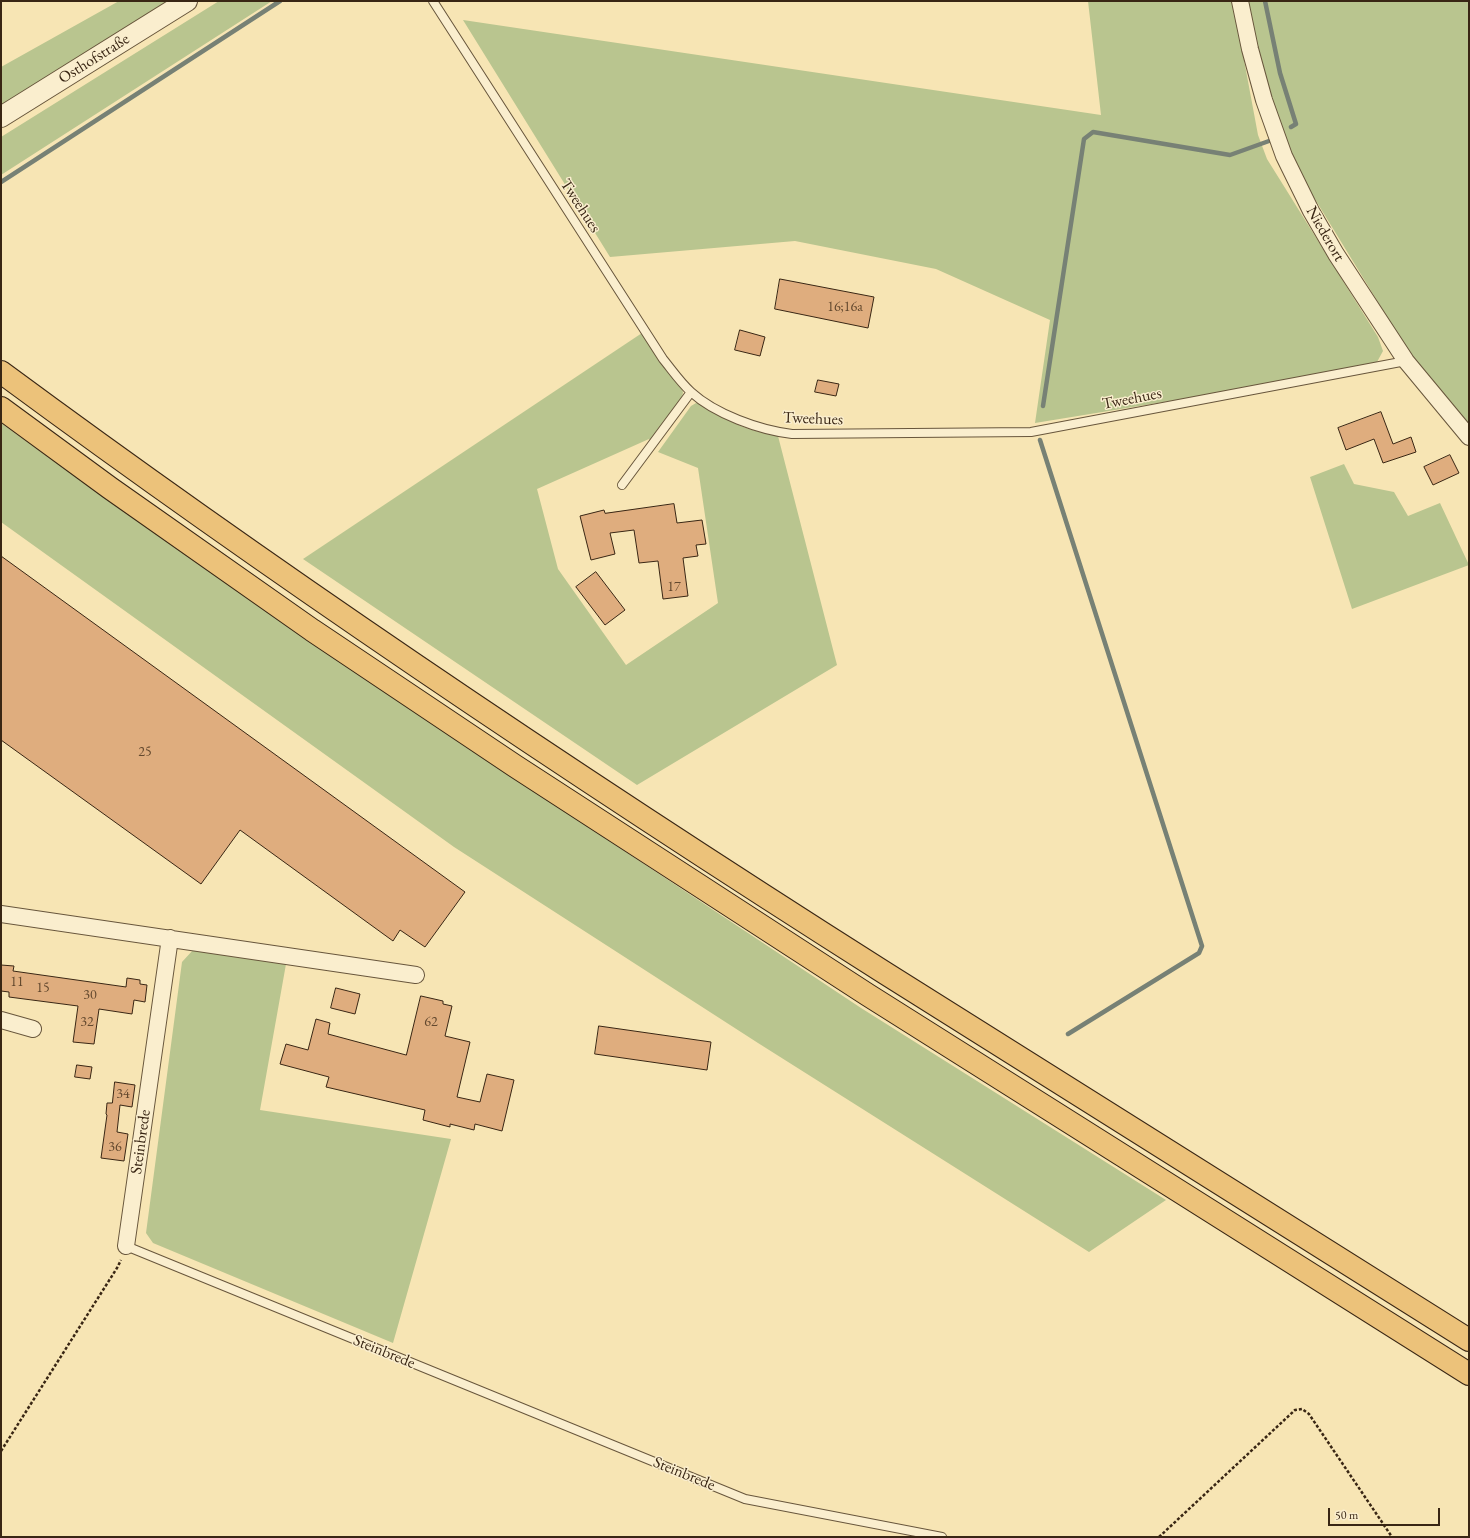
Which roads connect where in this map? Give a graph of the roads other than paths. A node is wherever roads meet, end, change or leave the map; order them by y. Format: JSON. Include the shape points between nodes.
{"nodes":[{"id":1,"x":187,"y":1,"type":"edge"},
{"id":2,"x":433,"y":1,"type":"edge"},
{"id":3,"x":1240,"y":1,"type":"edge"},
{"id":4,"x":1,"y":117,"type":"edge"},
{"id":5,"x":1406,"y":362,"type":"junction"},
{"id":6,"x":1,"y":372,"type":"edge"},
{"id":7,"x":691,"y":392,"type":"junction"},
{"id":8,"x":1,"y":408,"type":"edge"},
{"id":9,"x":1469,"y":437,"type":"edge"},
{"id":10,"x":622,"y":485,"type":"dead end"},
{"id":11,"x":1,"y":914,"type":"edge"},
{"id":12,"x":170,"y":938,"type":"junction"},
{"id":13,"x":416,"y":975,"type":"dead end"},
{"id":14,"x":1,"y":1020,"type":"edge"},
{"id":15,"x":33,"y":1029,"type":"dead end"},
{"id":16,"x":126,"y":1246,"type":"joint"},
{"id":17,"x":1469,"y":1340,"type":"edge"},
{"id":18,"x":1469,"y":1374,"type":"edge"},
{"id":19,"x":942,"y":1537,"type":"edge"}],
"edges":[{"from":1,"to":4,"type":"street","name":"Osthofstraße"},
{"from":2,"to":7,"type":"lane","name":"Tweehues","via":[[646,334]]},
{"from":3,"to":5,"type":"street","name":"Niederort","via":[[1264,100],[1297,184],[1336,254]]},
{"from":5,"to":7,"type":"lane","name":"Tweehues","via":[[1031,432],[792,434],[734,418]]},
{"from":5,"to":9,"type":"street","name":"Niederort"},
{"from":6,"to":17,"type":"highway","via":[[272,567],[529,742],[894,979]]},
{"from":7,"to":10,"type":"lane"},
{"from":8,"to":18,"type":"highway","via":[[312,630],[515,766],[868,995]]},
{"from":11,"to":12,"type":"street"},
{"from":12,"to":13,"type":"street"},
{"from":12,"to":16,"type":"street","name":"Steinbrede"},
{"from":14,"to":15,"type":"street"},
{"from":16,"to":19,"type":"lane","name":"Steinbrede","via":[[745,1499]]}]}
